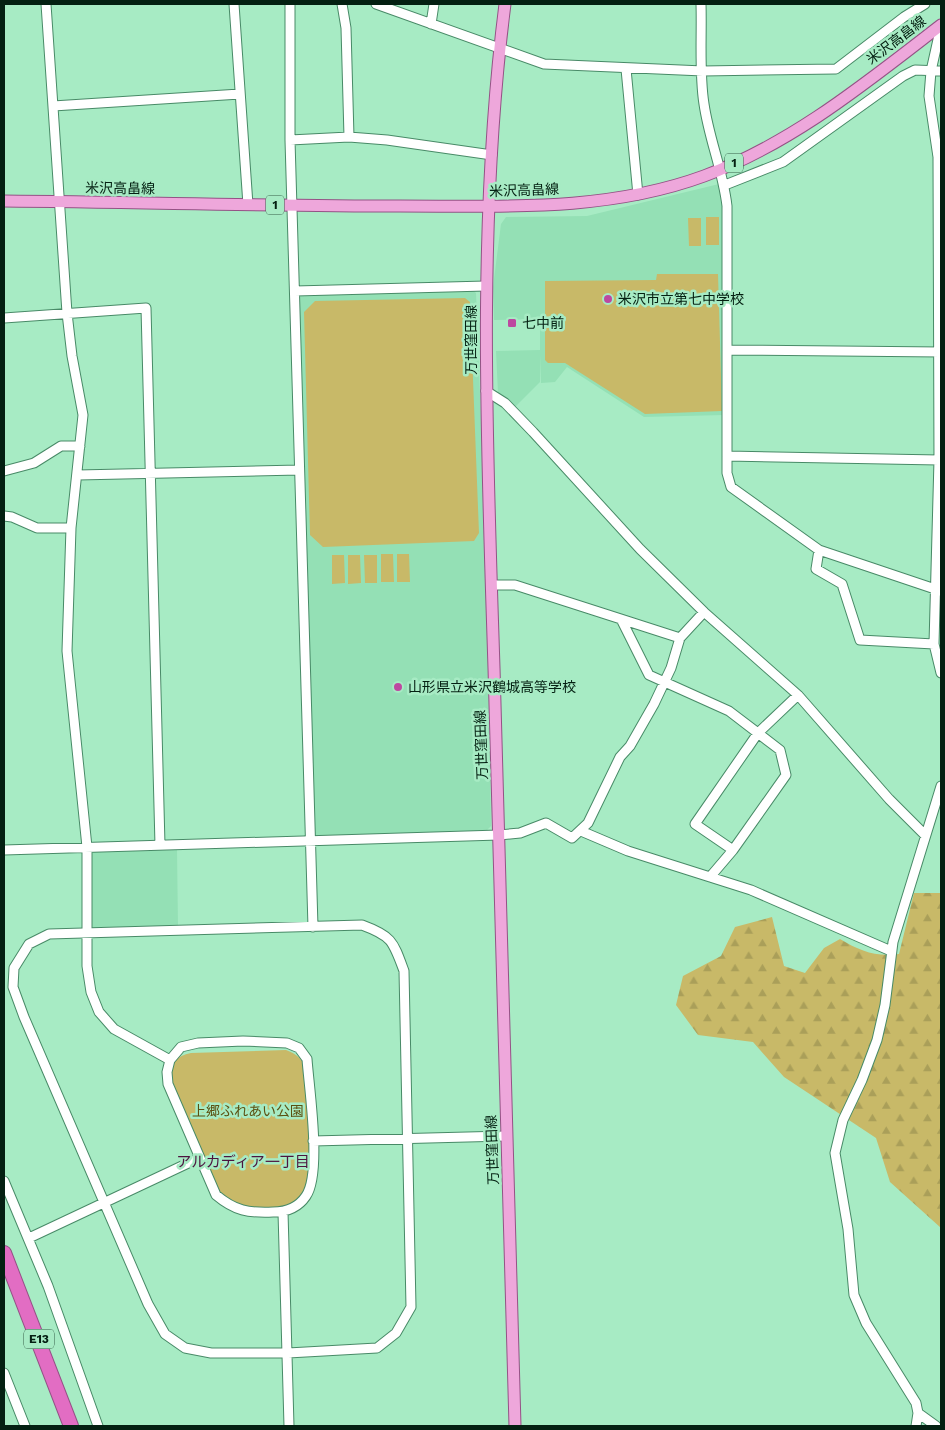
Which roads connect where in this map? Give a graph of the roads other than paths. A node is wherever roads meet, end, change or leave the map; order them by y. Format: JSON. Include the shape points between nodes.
{"nodes":[{"id":1,"x":46,"y":4,"type":"edge"},
{"id":2,"x":234,"y":4,"type":"edge"},
{"id":3,"x":290,"y":4,"type":"edge"},
{"id":4,"x":342,"y":4,"type":"edge"},
{"id":5,"x":376,"y":4,"type":"edge"},
{"id":6,"x":434,"y":4,"type":"edge"},
{"id":7,"x":505,"y":4,"type":"edge"},
{"id":8,"x":701,"y":4,"type":"edge"},
{"id":9,"x":921,"y":5,"type":"edge"},
{"id":10,"x":431,"y":24,"type":"junction"},
{"id":11,"x":941,"y":26,"type":"edge"},
{"id":12,"x":499,"y":49,"type":"junction"},
{"id":13,"x":626,"y":69,"type":"junction"},
{"id":14,"x":703,"y":71,"type":"junction"},
{"id":15,"x":931,"y":71,"type":"junction"},
{"id":16,"x":941,"y":71,"type":"edge"},
{"id":17,"x":240,"y":94,"type":"junction"},
{"id":18,"x":53,"y":106,"type":"junction"},
{"id":19,"x":349,"y":137,"type":"junction"},
{"id":20,"x":290,"y":140,"type":"junction"},
{"id":21,"x":492,"y":155,"type":"junction"},
{"id":22,"x":720,"y":170,"type":"junction"},
{"id":23,"x":725,"y":185,"type":"junction"},
{"id":24,"x":638,"y":195,"type":"junction"},
{"id":25,"x":4,"y":199,"type":"edge"},
{"id":26,"x":60,"y":202,"type":"junction"},
{"id":27,"x":248,"y":205,"type":"junction"},
{"id":28,"x":292,"y":205,"type":"junction"},
{"id":29,"x":490,"y":206,"type":"junction"},
{"id":30,"x":486,"y":286,"type":"junction"},
{"id":31,"x":295,"y":291,"type":"junction"},
{"id":32,"x":67,"y":313,"type":"junction"},
{"id":33,"x":4,"y":318,"type":"edge"},
{"id":34,"x":727,"y":350,"type":"junction"},
{"id":35,"x":940,"y":352,"type":"edge"},
{"id":36,"x":486,"y":391,"type":"junction"},
{"id":37,"x":80,"y":446,"type":"junction"},
{"id":38,"x":727,"y":456,"type":"junction"},
{"id":39,"x":939,"y":460,"type":"junction"},
{"id":40,"x":299,"y":470,"type":"junction"},
{"id":41,"x":4,"y":471,"type":"edge"},
{"id":42,"x":150,"y":474,"type":"junction"},
{"id":43,"x":78,"y":475,"type":"junction"},
{"id":44,"x":4,"y":516,"type":"edge"},
{"id":45,"x":71,"y":528,"type":"junction"},
{"id":46,"x":819,"y":550,"type":"junction"},
{"id":47,"x":491,"y":585,"type":"junction"},
{"id":48,"x":939,"y":591,"type":"edge"},
{"id":49,"x":704,"y":612,"type":"junction"},
{"id":50,"x":621,"y":619,"type":"junction"},
{"id":51,"x":680,"y":638,"type":"junction"},
{"id":52,"x":934,"y":644,"type":"junction"},
{"id":53,"x":941,"y":673,"type":"edge"},
{"id":54,"x":666,"y":680,"type":"junction"},
{"id":55,"x":798,"y":695,"type":"junction"},
{"id":56,"x":758,"y":733,"type":"junction"},
{"id":57,"x":941,"y":786,"type":"edge"},
{"id":58,"x":581,"y":831,"type":"junction"},
{"id":59,"x":498,"y":835,"type":"junction"},
{"id":60,"x":925,"y":835,"type":"junction"},
{"id":61,"x":310,"y":840,"type":"junction"},
{"id":62,"x":160,"y":845,"type":"junction"},
{"id":63,"x":87,"y":847,"type":"junction"},
{"id":64,"x":4,"y":850,"type":"edge"},
{"id":65,"x":733,"y":850,"type":"junction"},
{"id":66,"x":710,"y":877,"type":"junction"},
{"id":67,"x":313,"y":927,"type":"junction"},
{"id":68,"x":85,"y":932,"type":"junction"},
{"id":69,"x":892,"y":951,"type":"junction"},
{"id":70,"x":170,"y":1060,"type":"junction"},
{"id":71,"x":506,"y":1136,"type":"junction"},
{"id":72,"x":407,"y":1139,"type":"junction"},
{"id":73,"x":314,"y":1141,"type":"junction"},
{"id":74,"x":199,"y":1158,"type":"junction"},
{"id":75,"x":4,"y":1181,"type":"edge"},
{"id":76,"x":105,"y":1200,"type":"junction"},
{"id":77,"x":283,"y":1212,"type":"junction"},
{"id":78,"x":29,"y":1238,"type":"junction"},
{"id":79,"x":4,"y":1253,"type":"edge"},
{"id":80,"x":4,"y":1270,"type":"edge"},
{"id":81,"x":288,"y":1353,"type":"junction"},
{"id":82,"x":4,"y":1374,"type":"edge"},
{"id":83,"x":918,"y":1413,"type":"junction"},
{"id":84,"x":25,"y":1426,"type":"edge"},
{"id":85,"x":64,"y":1426,"type":"edge"},
{"id":86,"x":71,"y":1426,"type":"edge"},
{"id":87,"x":98,"y":1426,"type":"edge"},
{"id":88,"x":289,"y":1426,"type":"edge"},
{"id":89,"x":515,"y":1426,"type":"edge"},
{"id":90,"x":916,"y":1426,"type":"edge"},
{"id":91,"x":936,"y":1426,"type":"edge"}],
"edges":[{"from":1,"to":18,"type":"street"},
{"from":2,"to":17,"type":"street"},
{"from":3,"to":20,"type":"street"},
{"from":4,"to":19,"type":"street","via":[[346,28]]},
{"from":5,"to":10,"type":"street"},
{"from":6,"to":10,"type":"street"},
{"from":7,"to":12,"type":"main road","name":"万世窪田線"},
{"from":8,"to":14,"type":"street"},
{"from":9,"to":14,"type":"street","via":[[836,69]]},
{"from":10,"to":12,"type":"street"},
{"from":11,"to":15,"type":"street"},
{"from":11,"to":22,"type":"main road","name":"米沢高畠線","number":"1","via":[[804,126]]},
{"from":12,"to":13,"type":"street","via":[[551,65]]},
{"from":12,"to":21,"type":"main road","name":"万世窪田線"},
{"from":13,"to":14,"type":"street"},
{"from":13,"to":24,"type":"street"},
{"from":14,"to":22,"type":"street","via":[[704,110]]},
{"from":15,"to":16,"type":"street"},
{"from":15,"to":23,"type":"street","via":[[915,70],[903,76],[783,162]]},
{"from":15,"to":35,"type":"street","via":[[929,96],[938,157]]},
{"from":17,"to":18,"type":"street"},
{"from":17,"to":27,"type":"street"},
{"from":18,"to":26,"type":"street"},
{"from":19,"to":20,"type":"street"},
{"from":19,"to":21,"type":"street"},
{"from":20,"to":28,"type":"street"},
{"from":21,"to":29,"type":"main road","name":"万世窪田線"},
{"from":22,"to":23,"type":"street"},
{"from":22,"to":24,"type":"main road","name":"米沢高畠線","number":"1"},
{"from":23,"to":34,"type":"street"},
{"from":24,"to":29,"type":"main road","name":"米沢高畠線","number":"1","via":[[584,202]]},
{"from":25,"to":26,"type":"main road","name":"米沢高畠線","number":"1"},
{"from":26,"to":27,"type":"main road","name":"米沢高畠線","number":"1"},
{"from":26,"to":32,"type":"street"},
{"from":27,"to":28,"type":"main road","name":"米沢高畠線","number":"1"},
{"from":28,"to":29,"type":"main road","name":"米沢高畠線","number":"1"},
{"from":28,"to":31,"type":"street"},
{"from":29,"to":30,"type":"main road","name":"万世窪田線"},
{"from":30,"to":31,"type":"street"},
{"from":30,"to":36,"type":"main road","name":"万世窪田線"},
{"from":31,"to":40,"type":"street"},
{"from":32,"to":33,"type":"street"},
{"from":32,"to":37,"type":"street","via":[[82,415]]},
{"from":32,"to":42,"type":"street","via":[[146,308]]},
{"from":34,"to":35,"type":"street"},
{"from":34,"to":38,"type":"street"},
{"from":35,"to":39,"type":"street"},
{"from":36,"to":47,"type":"main road","name":"万世窪田線"},
{"from":36,"to":49,"type":"street","via":[[516,414],[640,550]]},
{"from":37,"to":41,"type":"street","via":[[61,446],[34,462]]},
{"from":37,"to":43,"type":"street"},
{"from":38,"to":39,"type":"street"},
{"from":38,"to":46,"type":"street","via":[[731,487]]},
{"from":39,"to":48,"type":"street"},
{"from":40,"to":42,"type":"street"},
{"from":40,"to":61,"type":"street"},
{"from":42,"to":43,"type":"street"},
{"from":42,"to":62,"type":"street"},
{"from":43,"to":45,"type":"street"},
{"from":44,"to":45,"type":"street","via":[[36,528]]},
{"from":45,"to":63,"type":"street","via":[[67,652]]},
{"from":46,"to":48,"type":"street"},
{"from":46,"to":52,"type":"street","via":[[816,569],[842,584],[860,640]]},
{"from":47,"to":50,"type":"street","via":[[515,585]]},
{"from":47,"to":59,"type":"main road","name":"万世窪田線"},
{"from":48,"to":52,"type":"street"},
{"from":49,"to":51,"type":"street"},
{"from":49,"to":55,"type":"street"},
{"from":50,"to":51,"type":"street"},
{"from":50,"to":54,"type":"street","via":[[649,675]]},
{"from":51,"to":54,"type":"street"},
{"from":52,"to":53,"type":"street"},
{"from":54,"to":56,"type":"street","via":[[729,710]]},
{"from":54,"to":58,"type":"street","via":[[630,746],[620,757],[598,806]]},
{"from":55,"to":56,"type":"street"},
{"from":55,"to":60,"type":"street"},
{"from":56,"to":65,"type":"street","via":[[780,750],[786,775]]},
{"from":56,"to":65,"type":"street","via":[[695,824]]},
{"from":57,"to":60,"type":"street"},
{"from":58,"to":59,"type":"street","via":[[572,838],[546,823],[520,833]]},
{"from":58,"to":66,"type":"street","via":[[628,851]]},
{"from":59,"to":61,"type":"street"},
{"from":59,"to":71,"type":"main road","name":"万世窪田線"},
{"from":60,"to":69,"type":"street"},
{"from":61,"to":62,"type":"street"},
{"from":61,"to":67,"type":"street"},
{"from":62,"to":63,"type":"street"},
{"from":63,"to":64,"type":"street"},
{"from":63,"to":68,"type":"street"},
{"from":65,"to":66,"type":"street"},
{"from":66,"to":69,"type":"street","via":[[752,890]]},
{"from":67,"to":68,"type":"street"},
{"from":67,"to":72,"type":"street","via":[[362,925],[384,933],[396,950],[404,971]]},
{"from":68,"to":70,"type":"street","via":[[90,992],[99,1012],[114,1029]]},
{"from":68,"to":76,"type":"street","via":[[49,934],[29,944],[14,968],[13,987]]},
{"from":69,"to":83,"type":"street","via":[[877,1040],[843,1120],[836,1143],[836,1164],[848,1228],[854,1295],[866,1323]]},
{"from":70,"to":73,"type":"street","via":[[181,1047],[198,1043],[287,1043],[299,1048],[307,1059]]},
{"from":70,"to":74,"type":"street","via":[[168,1084]]},
{"from":71,"to":72,"type":"street"},
{"from":71,"to":89,"type":"main road","name":"万世窪田線"},
{"from":72,"to":73,"type":"street"},
{"from":72,"to":81,"type":"street","via":[[411,1307],[396,1333],[377,1348]]},
{"from":73,"to":77,"type":"street","via":[[312,1178],[307,1196],[297,1206]]},
{"from":74,"to":76,"type":"street"},
{"from":74,"to":77,"type":"street","via":[[216,1195],[231,1207],[256,1213]]},
{"from":75,"to":78,"type":"street"},
{"from":76,"to":78,"type":"street"},
{"from":76,"to":81,"type":"street","via":[[148,1304],[165,1334],[185,1348],[210,1353]]},
{"from":77,"to":81,"type":"street"},
{"from":78,"to":87,"type":"street"},
{"from":79,"to":86,"type":"highway","number":"E13"},
{"from":80,"to":85,"type":"highway","number":"E13"},
{"from":81,"to":88,"type":"street"},
{"from":82,"to":84,"type":"street"},
{"from":83,"to":90,"type":"street"},
{"from":83,"to":91,"type":"street"}]}
